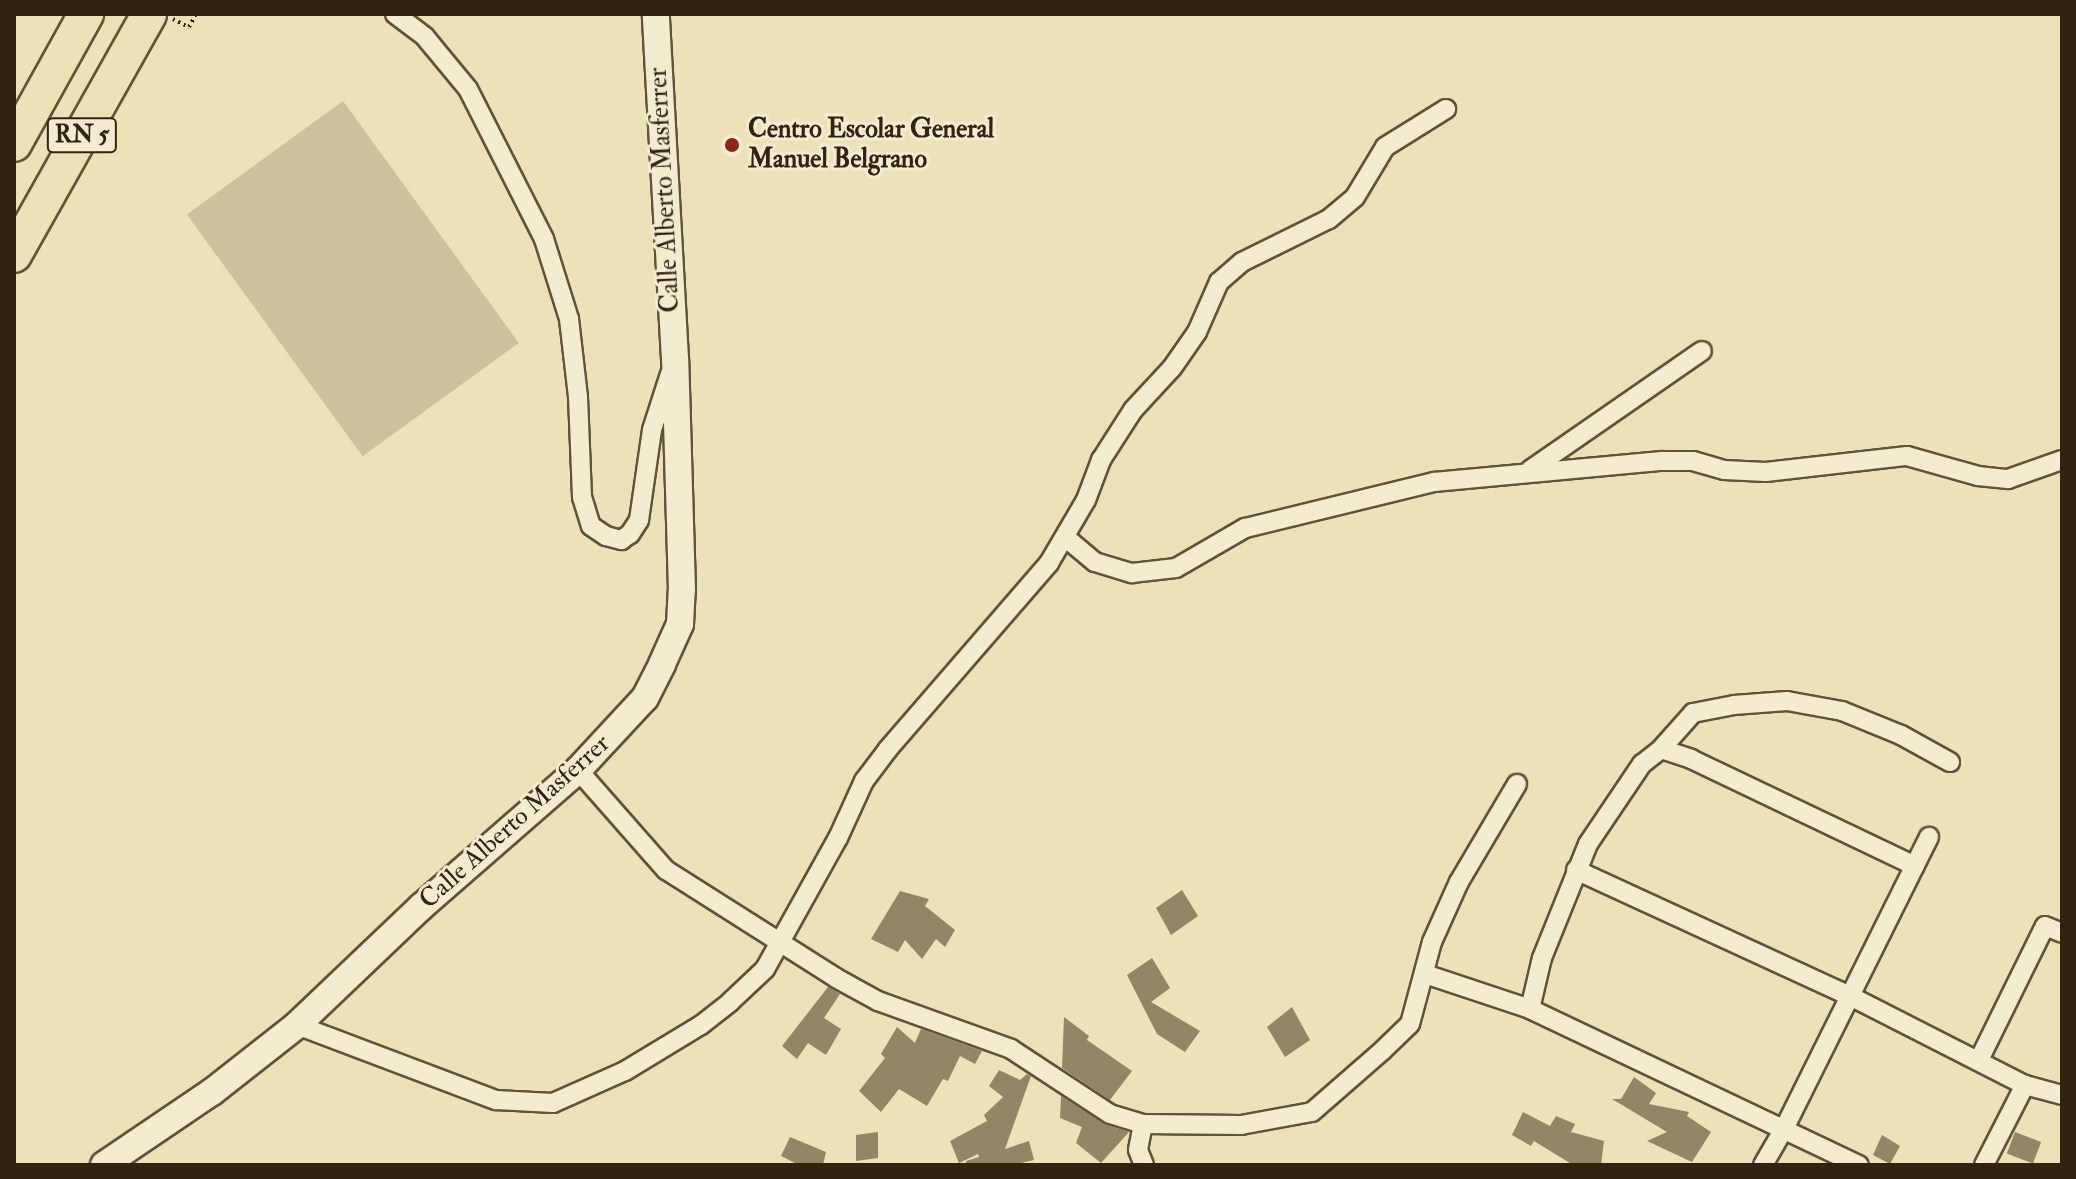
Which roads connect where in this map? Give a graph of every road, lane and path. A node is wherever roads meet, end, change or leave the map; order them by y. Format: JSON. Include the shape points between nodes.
{"nodes":[{"id":1,"x":86,"y":14,"type":"edge"},
{"id":2,"x":149,"y":14,"type":"edge"},
{"id":3,"x":196,"y":14,"type":"edge"},
{"id":4,"x":395,"y":14,"type":"edge"},
{"id":5,"x":656,"y":14,"type":"edge"},
{"id":6,"x":182,"y":23,"type":"dead end"},
{"id":7,"x":1446,"y":109,"type":"dead end"},
{"id":8,"x":14,"y":144,"type":"edge"},
{"id":9,"x":14,"y":255,"type":"edge"},
{"id":10,"x":1702,"y":351,"type":"dead end"},
{"id":11,"x":675,"y":359,"type":"junction"},
{"id":12,"x":2062,"y":460,"type":"edge"},
{"id":13,"x":1528,"y":472,"type":"junction"},
{"id":14,"x":1065,"y":537,"type":"junction"},
{"id":15,"x":1661,"y":749,"type":"junction"},
{"id":16,"x":1950,"y":762,"type":"dead end"},
{"id":17,"x":578,"y":770,"type":"junction"},
{"id":18,"x":1517,"y":784,"type":"dead end"},
{"id":19,"x":1929,"y":837,"type":"dead end"},
{"id":20,"x":1915,"y":866,"type":"junction"},
{"id":21,"x":1576,"y":870,"type":"junction"},
{"id":22,"x":2062,"y":933,"type":"edge"},
{"id":23,"x":780,"y":943,"type":"junction"},
{"id":24,"x":1425,"y":974,"type":"junction"},
{"id":25,"x":1850,"y":996,"type":"junction"},
{"id":26,"x":1530,"y":1009,"type":"junction"},
{"id":27,"x":297,"y":1025,"type":"junction"},
{"id":28,"x":1979,"y":1060,"type":"junction"},
{"id":29,"x":2025,"y":1085,"type":"junction"},
{"id":30,"x":2062,"y":1095,"type":"edge"},
{"id":31,"x":1143,"y":1124,"type":"junction"},
{"id":32,"x":1785,"y":1127,"type":"junction"},
{"id":33,"x":104,"y":1165,"type":"edge"},
{"id":34,"x":1144,"y":1165,"type":"edge"},
{"id":35,"x":1763,"y":1165,"type":"edge"},
{"id":36,"x":1859,"y":1165,"type":"edge"},
{"id":37,"x":1984,"y":1165,"type":"edge"}],
"edges":[{"from":1,"to":8,"type":"highway","number":"RN 5"},
{"from":2,"to":9,"type":"highway","number":"RN 5"},
{"from":3,"to":6,"type":"path","via":[[189,27]]},
{"from":4,"to":11,"type":"street","via":[[425,37],[468,89],[544,239],[574,351],[582,497],[591,526],[606,536],[621,540],[639,520],[652,430]]},
{"from":5,"to":11,"type":"main road","name":"Calle Alberto Masferrer"},
{"from":7,"to":14,"type":"street","via":[[1385,147],[1355,197],[1329,219],[1242,262],[1219,282],[1197,332],[1133,410],[1101,460]]},
{"from":10,"to":13,"type":"street"},
{"from":11,"to":17,"type":"main road","name":"Calle Alberto Masferrer","via":[[680,624],[645,698]]},
{"from":12,"to":13,"type":"street","via":[[2008,479],[1907,456],[1766,472],[1662,461]]},
{"from":13,"to":14,"type":"street","via":[[1434,482],[1245,528],[1176,568],[1132,573],[1095,562]]},
{"from":14,"to":23,"type":"street","via":[[1049,563],[864,781]]},
{"from":15,"to":16,"type":"street","via":[[1693,713],[1787,701],[1842,711]]},
{"from":15,"to":20,"type":"street"},
{"from":15,"to":21,"type":"street","via":[[1642,764],[1617,799]]},
{"from":17,"to":23,"type":"street","via":[[666,870]]},
{"from":17,"to":27,"type":"main road","name":"Calle Alberto Masferrer","via":[[421,907]]},
{"from":18,"to":24,"type":"street","via":[[1459,882],[1432,942]]},
{"from":19,"to":20,"type":"street"},
{"from":20,"to":25,"type":"street"},
{"from":21,"to":25,"type":"street"},
{"from":21,"to":26,"type":"street","via":[[1542,958]]},
{"from":22,"to":28,"type":"street","via":[[2045,926]]},
{"from":23,"to":27,"type":"street","via":[[765,969],[701,1025],[625,1071],[553,1103],[496,1100]]},
{"from":23,"to":31,"type":"street","via":[[878,1001],[1011,1049],[1110,1114]]},
{"from":24,"to":26,"type":"street"},
{"from":24,"to":31,"type":"street","via":[[1410,1024],[1312,1112],[1241,1125]]},
{"from":25,"to":28,"type":"street"},
{"from":25,"to":32,"type":"street"},
{"from":26,"to":32,"type":"street"},
{"from":27,"to":33,"type":"main road","name":"Calle Alberto Masferrer","via":[[212,1092]]},
{"from":28,"to":29,"type":"street"},
{"from":29,"to":30,"type":"street"},
{"from":29,"to":37,"type":"street"},
{"from":31,"to":34,"type":"street","via":[[1138,1150]]},
{"from":32,"to":35,"type":"street"},
{"from":32,"to":36,"type":"street"}]}
